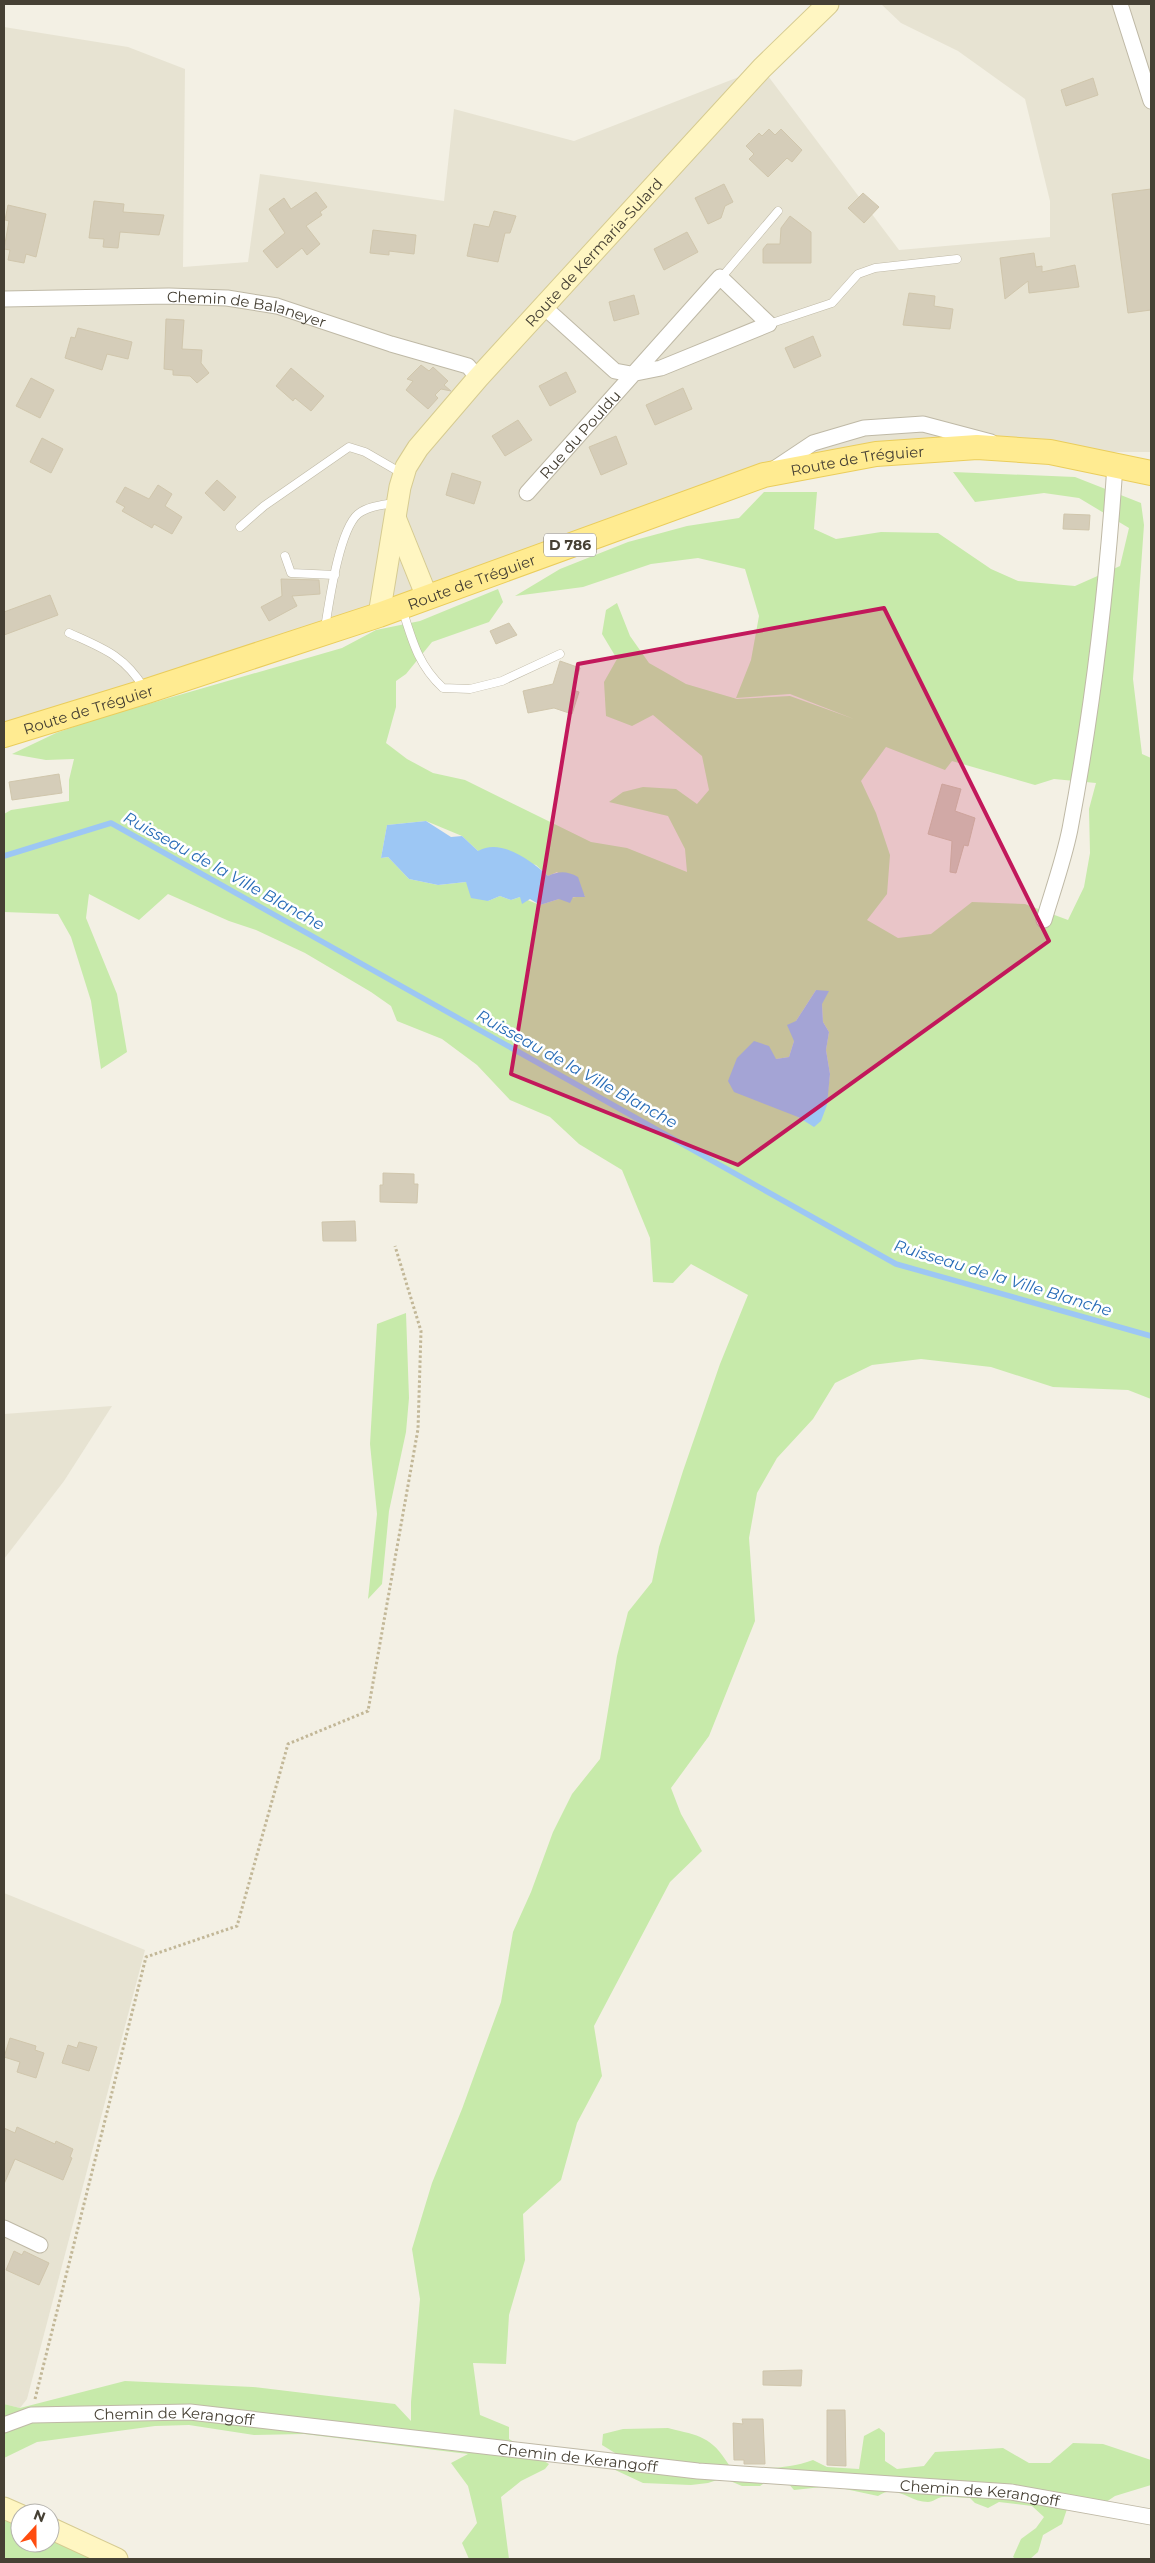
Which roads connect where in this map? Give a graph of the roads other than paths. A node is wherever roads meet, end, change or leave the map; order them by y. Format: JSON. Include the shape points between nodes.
{"nodes":[{"id":1,"x":828,"y":4,"type":"edge"},
{"id":2,"x":1120,"y":4,"type":"edge"},
{"id":3,"x":1151,"y":100,"type":"edge"},
{"id":4,"x":778,"y":211,"type":"dead end"},
{"id":5,"x":956,"y":259,"type":"dead end"},
{"id":6,"x":721,"y":278,"type":"junction"},
{"id":7,"x":4,"y":300,"type":"edge"},
{"id":8,"x":544,"y":307,"type":"junction"},
{"id":9,"x":769,"y":324,"type":"junction"},
{"id":10,"x":631,"y":374,"type":"junction"},
{"id":11,"x":478,"y":378,"type":"junction"},
{"id":12,"x":1115,"y":465,"type":"junction"},
{"id":13,"x":1151,"y":472,"type":"edge"},
{"id":14,"x":404,"y":474,"type":"junction"},
{"id":15,"x":527,"y":492,"type":"dead end"},
{"id":16,"x":396,"y":511,"type":"junction"},
{"id":17,"x":240,"y":527,"type":"dead end"},
{"id":18,"x":285,"y":556,"type":"dead end"},
{"id":19,"x":335,"y":575,"type":"junction"},
{"id":20,"x":427,"y":597,"type":"junction"},
{"id":21,"x":402,"y":606,"type":"junction"},
{"id":22,"x":379,"y":615,"type":"junction"},
{"id":23,"x":324,"y":632,"type":"junction"},
{"id":24,"x":69,"y":633,"type":"dead end"},
{"id":25,"x":560,"y":654,"type":"dead end"},
{"id":26,"x":147,"y":691,"type":"junction"},
{"id":27,"x":4,"y":735,"type":"edge"},
{"id":28,"x":1044,"y":920,"type":"dead end"},
{"id":29,"x":4,"y":2228,"type":"edge"},
{"id":30,"x":40,"y":2245,"type":"dead end"},
{"id":31,"x":4,"y":2425,"type":"edge"},
{"id":32,"x":1151,"y":2517,"type":"edge"},
{"id":33,"x":60,"y":2533,"type":"edge"},
{"id":34,"x":117,"y":2559,"type":"edge"}],
"edges":[{"from":1,"to":8,"type":"street","name":"Route de Kermaria-Sulard","via":[[762,68]]},
{"from":2,"to":3,"type":"street"},
{"from":4,"to":6,"type":"lane"},
{"from":5,"to":9,"type":"lane","via":[[875,268],[858,274],[832,303]]},
{"from":6,"to":9,"type":"street"},
{"from":6,"to":10,"type":"street","name":"Rue du Pouldu"},
{"from":7,"to":11,"type":"street","name":"Chemin de Balaneyer","via":[[169,296],[227,298],[268,304],[468,366]]},
{"from":8,"to":10,"type":"street","via":[[616,371]]},
{"from":8,"to":11,"type":"street","name":"Route de Kermaria-Sulard"},
{"from":9,"to":10,"type":"street","via":[[661,368]]},
{"from":10,"to":15,"type":"street","name":"Rue du Pouldu"},
{"from":11,"to":14,"type":"street","name":"Route de Kermaria-Sulard","via":[[418,448]]},
{"from":12,"to":13,"type":"main road","name":"Route de Tréguier","number":"D 786"},
{"from":12,"to":20,"type":"main road","name":"Route de Tréguier","number":"D 786","via":[[1050,452],[930,449],[876,454],[764,475]]},
{"from":12,"to":28,"type":"street","via":[[1093,692],[1069,830]]},
{"from":14,"to":16,"type":"street","name":"Route de Kermaria-Sulard"},
{"from":14,"to":17,"type":"lane","via":[[365,452],[349,447],[264,506]]},
{"from":16,"to":19,"type":"lane","via":[[371,508],[357,514],[348,529]]},
{"from":16,"to":20,"type":"street"},
{"from":16,"to":22,"type":"street","name":"Route de Kermaria-Sulard"},
{"from":18,"to":19,"type":"lane","via":[[291,573]]},
{"from":19,"to":23,"type":"lane"},
{"from":20,"to":21,"type":"main road","name":"Route de Tréguier","number":"D 786"},
{"from":21,"to":22,"type":"main road","name":"Route de Tréguier","number":"D 786"},
{"from":21,"to":25,"type":"lane","via":[[417,653],[428,674],[443,688],[470,689],[502,681]]},
{"from":22,"to":23,"type":"main road","name":"Route de Tréguier","number":"D 786"},
{"from":23,"to":26,"type":"main road","name":"Route de Tréguier","number":"D 786"},
{"from":24,"to":26,"type":"lane","via":[[107,650],[132,668]]},
{"from":26,"to":27,"type":"main road","name":"Route de Tréguier","number":"D 786"},
{"from":29,"to":30,"type":"street"},
{"from":31,"to":32,"type":"street","name":"Chemin de Kerangoff","via":[[31,2415],[190,2412],[698,2471],[1011,2492]]},
{"from":33,"to":34,"type":"street"}]}
